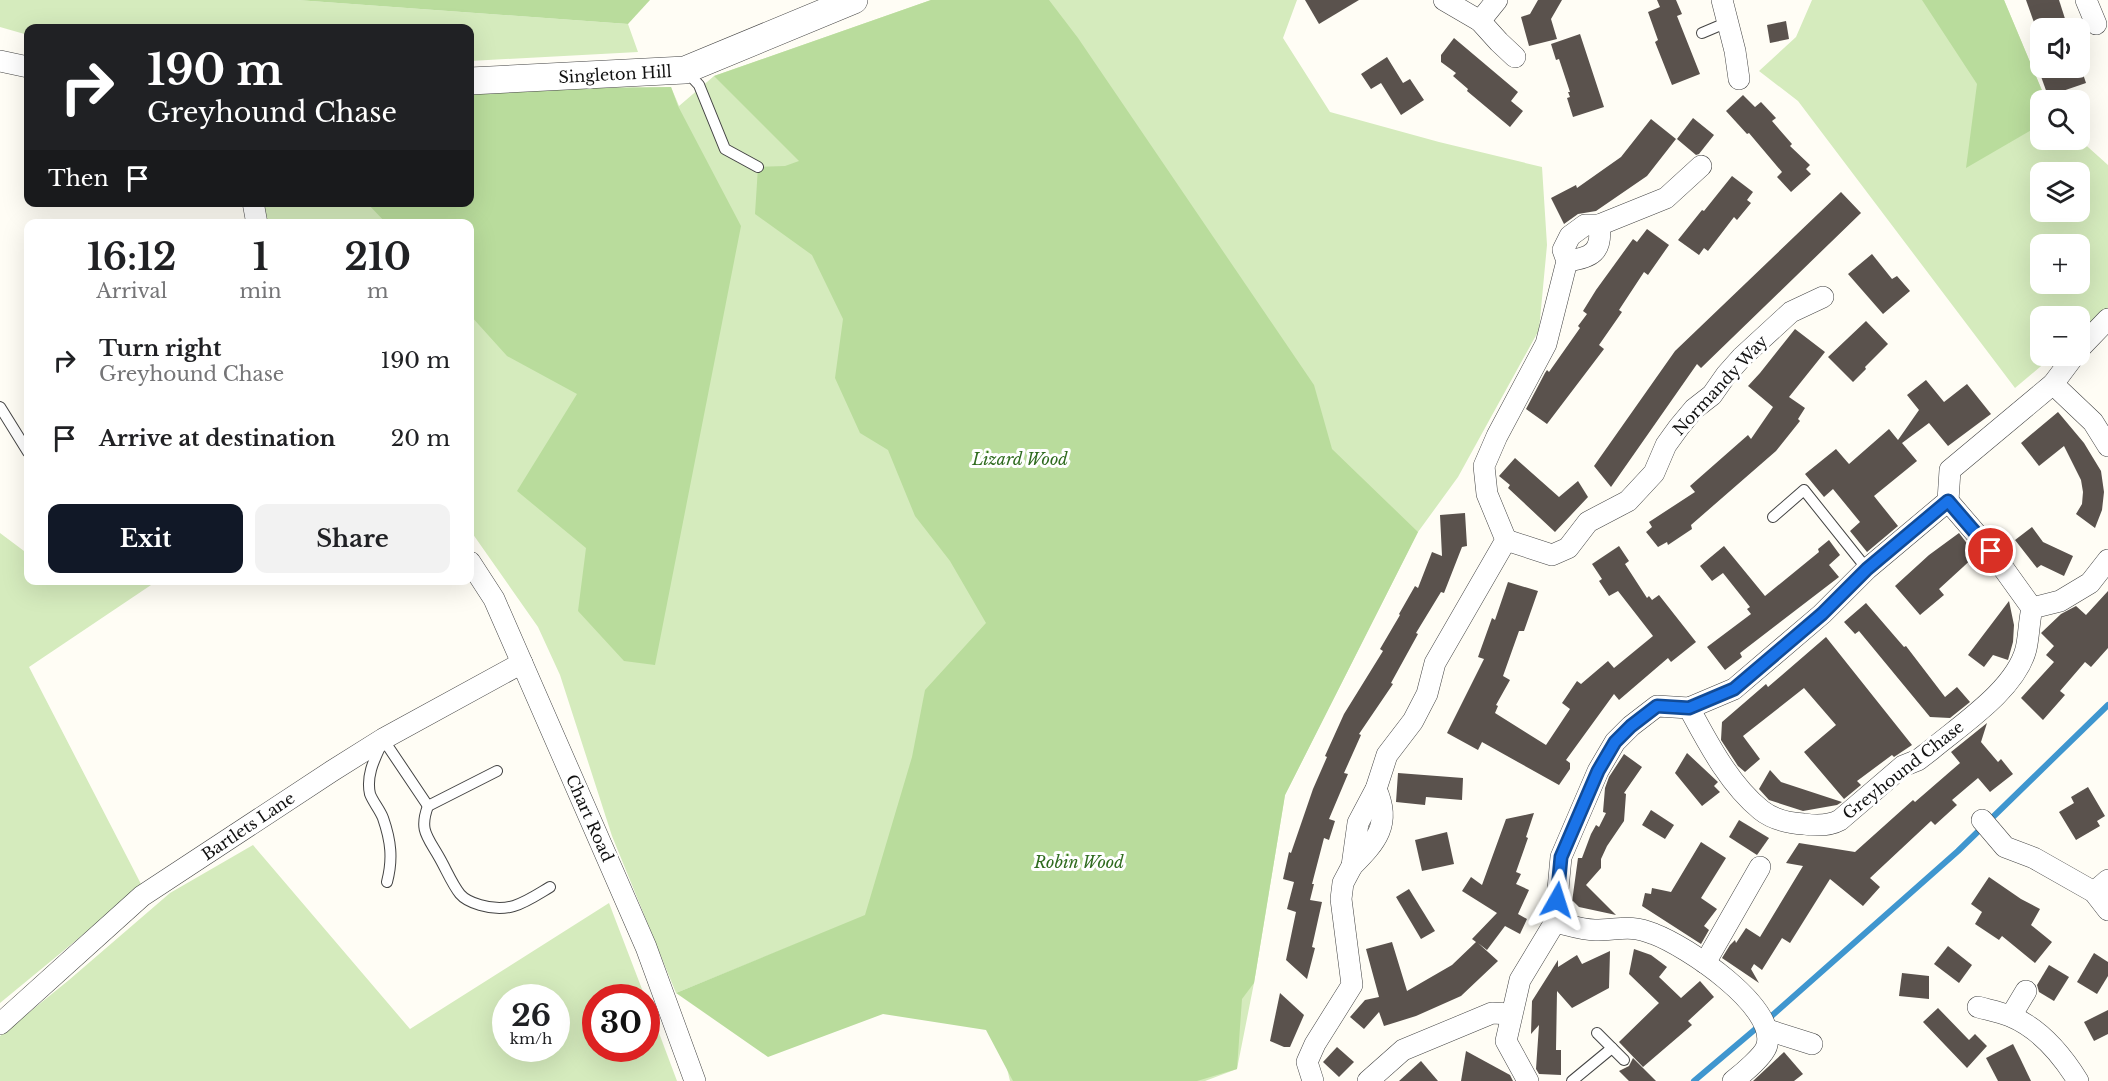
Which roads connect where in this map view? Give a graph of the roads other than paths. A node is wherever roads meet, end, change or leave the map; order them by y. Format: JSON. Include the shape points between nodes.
{"nodes":[{"id":1,"x":854,"y":0,"type":"edge"},
{"id":2,"x":1444,"y":0,"type":"edge"},
{"id":3,"x":1497,"y":0,"type":"edge"},
{"id":4,"x":1722,"y":0,"type":"edge"},
{"id":5,"x":2086,"y":0,"type":"edge"},
{"id":6,"x":1480,"y":21,"type":"junction"},
{"id":7,"x":1728,"y":22,"type":"junction"},
{"id":8,"x":2096,"y":24,"type":"dead end"},
{"id":9,"x":1702,"y":33,"type":"dead end"},
{"id":10,"x":1515,"y":57,"type":"dead end"},
{"id":11,"x":0,"y":61,"type":"edge"},
{"id":12,"x":24,"y":66,"type":"edge"},
{"id":13,"x":685,"y":70,"type":"junction"},
{"id":14,"x":1739,"y":79,"type":"dead end"},
{"id":15,"x":474,"y":81,"type":"edge"},
{"id":16,"x":758,"y":166,"type":"dead end"},
{"id":17,"x":1701,"y":166,"type":"dead end"},
{"id":18,"x":1823,"y":297,"type":"dead end"},
{"id":19,"x":2108,"y":319,"type":"edge"},
{"id":20,"x":2090,"y":338,"type":"edge"},
{"id":21,"x":2066,"y":366,"type":"edge"},
{"id":22,"x":2053,"y":384,"type":"junction"},
{"id":23,"x":0,"y":407,"type":"edge"},
{"id":24,"x":24,"y":446,"type":"edge"},
{"id":25,"x":2108,"y":446,"type":"edge"},
{"id":26,"x":1948,"y":501,"type":"junction"},
{"id":27,"x":1773,"y":517,"type":"dead end"},
{"id":28,"x":1506,"y":540,"type":"junction"},
{"id":29,"x":2108,"y":560,"type":"edge"},
{"id":30,"x":474,"y":568,"type":"edge"},
{"id":31,"x":1867,"y":569,"type":"junction"},
{"id":32,"x":2032,"y":608,"type":"junction"},
{"id":33,"x":522,"y":663,"type":"junction"},
{"id":34,"x":1689,"y":708,"type":"junction"},
{"id":35,"x":383,"y":739,"type":"junction"},
{"id":36,"x":497,"y":771,"type":"dead end"},
{"id":37,"x":428,"y":806,"type":"junction"},
{"id":38,"x":1982,"y":820,"type":"dead end"},
{"id":39,"x":1760,"y":867,"type":"dead end"},
{"id":40,"x":387,"y":882,"type":"dead end"},
{"id":41,"x":2101,"y":886,"type":"edge"},
{"id":42,"x":550,"y":887,"type":"dead end"},
{"id":43,"x":2108,"y":910,"type":"edge"},
{"id":44,"x":1555,"y":922,"type":"junction"},
{"id":45,"x":1704,"y":963,"type":"junction"},
{"id":46,"x":2026,"y":991,"type":"dead end"},
{"id":47,"x":1978,"y":1007,"type":"dead end"},
{"id":48,"x":1511,"y":1014,"type":"junction"},
{"id":49,"x":2011,"y":1017,"type":"junction"},
{"id":50,"x":0,"y":1024,"type":"edge"},
{"id":51,"x":1768,"y":1030,"type":"junction"},
{"id":52,"x":1597,"y":1033,"type":"dead end"},
{"id":53,"x":1812,"y":1044,"type":"dead end"},
{"id":54,"x":1612,"y":1048,"type":"junction"},
{"id":55,"x":1624,"y":1060,"type":"dead end"},
{"id":56,"x":695,"y":1081,"type":"edge"},
{"id":57,"x":1313,"y":1081,"type":"edge"},
{"id":58,"x":1368,"y":1081,"type":"edge"},
{"id":59,"x":1528,"y":1081,"type":"edge"},
{"id":60,"x":1572,"y":1081,"type":"edge"},
{"id":61,"x":1733,"y":1081,"type":"edge"},
{"id":62,"x":2078,"y":1081,"type":"edge"}],
"edges":[{"from":1,"to":13,"type":"street","name":"Singleton Hill"},
{"from":2,"to":6,"type":"street"},
{"from":3,"to":6,"type":"street"},
{"from":4,"to":7,"type":"street"},
{"from":5,"to":8,"type":"street"},
{"from":6,"to":10,"type":"street"},
{"from":7,"to":9,"type":"lane"},
{"from":7,"to":14,"type":"street"},
{"from":11,"to":12,"type":"street"},
{"from":13,"to":15,"type":"street","name":"Singleton Hill"},
{"from":13,"to":16,"type":"lane","via":[[699,85],[725,149]]},
{"from":17,"to":28,"type":"street","via":[[1666,198],[1599,225],[1585,225],[1570,236],[1563,250],[1567,261],[1546,344],[1484,466],[1487,494]]},
{"from":18,"to":28,"type":"street","name":"Normandy Way","via":[[1791,312],[1742,357],[1712,395],[1679,427],[1654,473],[1628,501],[1588,522],[1568,548],[1552,555]]},
{"from":19,"to":20,"type":"street"},
{"from":21,"to":22,"type":"street"},
{"from":22,"to":25,"type":"street","via":[[2093,422]]},
{"from":22,"to":26,"type":"street","via":[[1950,470]]},
{"from":23,"to":24,"type":"lane"},
{"from":26,"to":31,"type":"street"},
{"from":26,"to":32,"type":"street"},
{"from":27,"to":31,"type":"lane","via":[[1804,490]]},
{"from":28,"to":57,"type":"street","via":[[1435,663],[1427,694],[1413,721],[1387,755],[1376,789],[1358,823],[1352,866],[1341,899],[1352,985],[1307,1062]]},
{"from":29,"to":32,"type":"street","via":[[2090,583],[2060,601]]},
{"from":30,"to":33,"type":"street","name":"Chart Road","via":[[494,599]]},
{"from":31,"to":34,"type":"street","via":[[1822,614],[1734,689]]},
{"from":32,"to":34,"type":"street","name":"Greyhound Chase","via":[[2026,649],[2008,684],[1931,750],[1904,766],[1833,824],[1794,823],[1762,811],[1737,787]]},
{"from":33,"to":35,"type":"street","name":"Bartlets Lane"},
{"from":33,"to":56,"type":"street","name":"Chart Road","via":[[645,946]]},
{"from":34,"to":44,"type":"street","via":[[1657,706],[1615,742],[1598,771],[1561,857]]},
{"from":35,"to":37,"type":"lane"},
{"from":35,"to":40,"type":"lane","via":[[370,770],[370,794],[383,818],[390,845],[392,862]]},
{"from":35,"to":50,"type":"street","name":"Bartlets Lane","via":[[142,896]]},
{"from":36,"to":37,"type":"lane"},
{"from":37,"to":42,"type":"lane","via":[[422,822],[426,835],[461,895],[472,903],[506,909]]},
{"from":38,"to":41,"type":"street","via":[[2005,847]]},
{"from":39,"to":45,"type":"street"},
{"from":41,"to":43,"type":"street"},
{"from":44,"to":45,"type":"street","via":[[1595,930],[1627,927],[1654,934]]},
{"from":44,"to":48,"type":"street","via":[[1520,980]]},
{"from":45,"to":51,"type":"street","via":[[1742,993]]},
{"from":46,"to":49,"type":"street"},
{"from":47,"to":49,"type":"street"},
{"from":48,"to":58,"type":"street","via":[[1492,1013],[1403,1050]]},
{"from":48,"to":59,"type":"street","via":[[1506,1041]]},
{"from":49,"to":62,"type":"street","via":[[2053,1047]]},
{"from":51,"to":53,"type":"street"},
{"from":51,"to":61,"type":"street","via":[[1767,1047]]},
{"from":52,"to":54,"type":"lane"},
{"from":54,"to":55,"type":"lane"},
{"from":54,"to":60,"type":"lane"}]}
